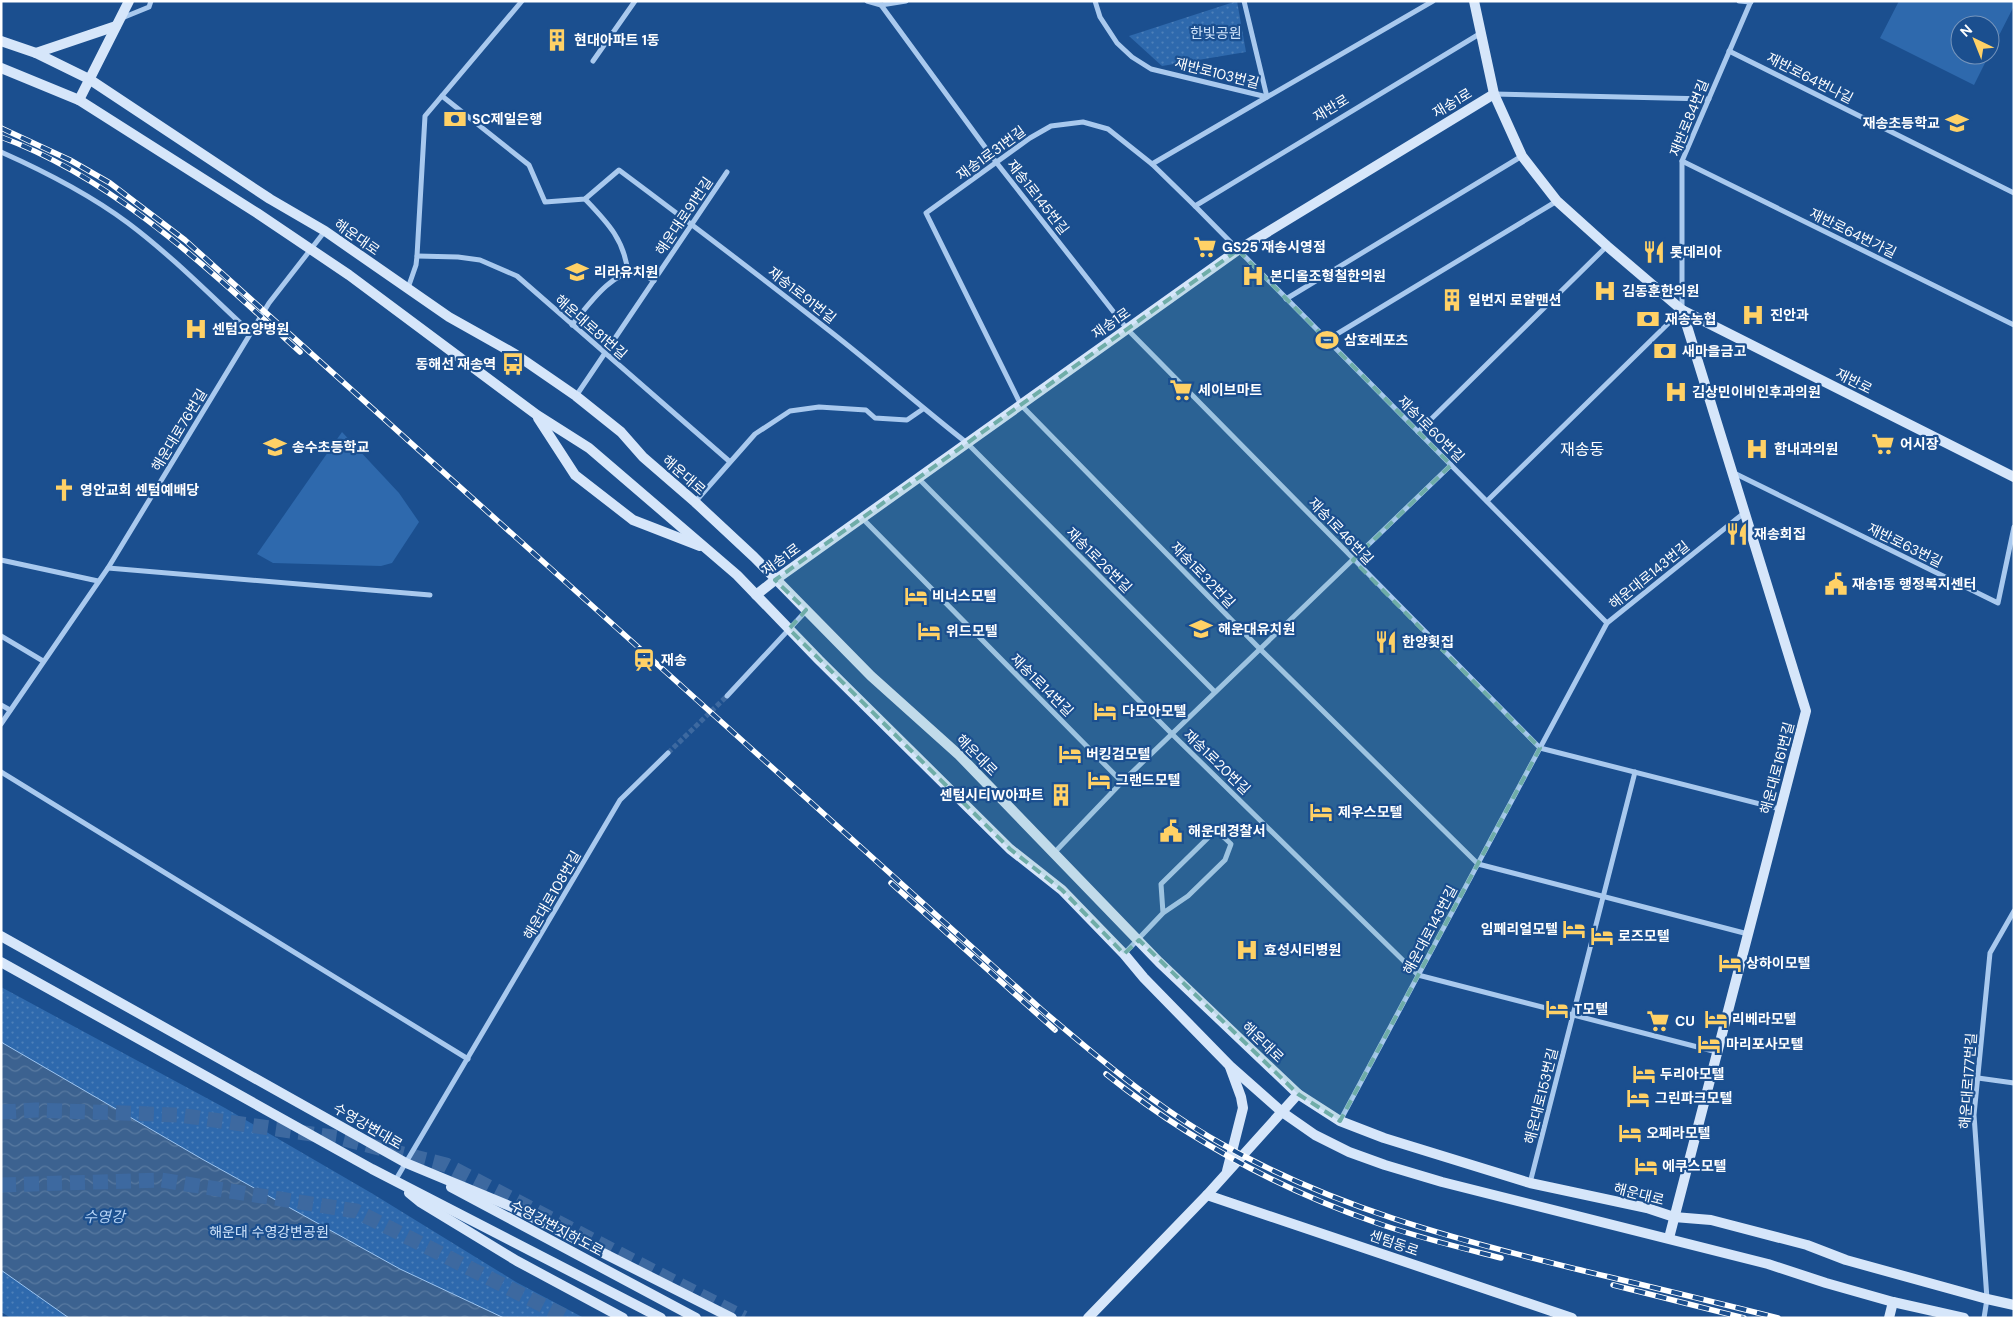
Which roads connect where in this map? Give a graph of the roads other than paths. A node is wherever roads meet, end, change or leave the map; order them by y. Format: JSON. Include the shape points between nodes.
{"nodes":[{"id":1,"x":129,"y":1,"type":"edge"},
{"id":2,"x":151,"y":1,"type":"edge"},
{"id":3,"x":522,"y":1,"type":"edge"},
{"id":4,"x":635,"y":1,"type":"edge"},
{"id":5,"x":867,"y":1,"type":"edge"},
{"id":6,"x":906,"y":1,"type":"edge"},
{"id":7,"x":1095,"y":1,"type":"edge"},
{"id":8,"x":1244,"y":1,"type":"edge"},
{"id":9,"x":1433,"y":1,"type":"edge"},
{"id":10,"x":1474,"y":1,"type":"edge"},
{"id":11,"x":1739,"y":1,"type":"edge"},
{"id":12,"x":1751,"y":2,"type":"edge"},
{"id":13,"x":881,"y":5,"type":"junction"},
{"id":14,"x":117,"y":22,"type":"junction"},
{"id":15,"x":1481,"y":33,"type":"junction"},
{"id":16,"x":1,"y":41,"type":"edge"},
{"id":17,"x":1730,"y":51,"type":"junction"},
{"id":18,"x":36,"y":53,"type":"junction"},
{"id":19,"x":593,"y":61,"type":"dead end"},
{"id":20,"x":1,"y":68,"type":"edge"},
{"id":21,"x":90,"y":79,"type":"junction"},
{"id":22,"x":1494,"y":94,"type":"junction"},
{"id":23,"x":442,"y":96,"type":"junction"},
{"id":24,"x":1267,"y":97,"type":"junction"},
{"id":25,"x":1709,"y":99,"type":"junction"},
{"id":26,"x":78,"y":100,"type":"junction"},
{"id":27,"x":1,"y":152,"type":"edge"},
{"id":28,"x":1522,"y":156,"type":"junction"},
{"id":29,"x":1682,"y":161,"type":"junction"},
{"id":30,"x":996,"y":162,"type":"junction"},
{"id":31,"x":1152,"y":164,"type":"junction"},
{"id":32,"x":727,"y":172,"type":"dead end"},
{"id":33,"x":2014,"y":193,"type":"edge"},
{"id":34,"x":585,"y":199,"type":"junction"},
{"id":35,"x":1557,"y":201,"type":"junction"},
{"id":36,"x":1195,"y":206,"type":"junction"},
{"id":37,"x":692,"y":225,"type":"junction"},
{"id":38,"x":325,"y":231,"type":"junction"},
{"id":39,"x":1607,"y":246,"type":"junction"},
{"id":40,"x":312,"y":248,"type":"junction"},
{"id":41,"x":1238,"y":250,"type":"junction"},
{"id":42,"x":417,"y":256,"type":"junction"},
{"id":43,"x":628,"y":274,"type":"junction"},
{"id":44,"x":654,"y":281,"type":"junction"},
{"id":45,"x":408,"y":288,"type":"junction"},
{"id":46,"x":1286,"y":299,"type":"junction"},
{"id":47,"x":1682,"y":310,"type":"junction"},
{"id":48,"x":572,"y":325,"type":"junction"},
{"id":49,"x":2014,"y":325,"type":"edge"},
{"id":50,"x":1128,"y":328,"type":"junction"},
{"id":51,"x":251,"y":334,"type":"junction"},
{"id":52,"x":1327,"y":340,"type":"junction"},
{"id":53,"x":604,"y":354,"type":"junction"},
{"id":54,"x":576,"y":396,"type":"junction"},
{"id":55,"x":1021,"y":405,"type":"junction"},
{"id":56,"x":923,"y":409,"type":"junction"},
{"id":57,"x":537,"y":415,"type":"junction"},
{"id":58,"x":1418,"y":432,"type":"junction"},
{"id":59,"x":967,"y":443,"type":"junction"},
{"id":60,"x":729,"y":461,"type":"junction"},
{"id":61,"x":1451,"y":465,"type":"junction"},
{"id":62,"x":1732,"y":472,"type":"junction"},
{"id":63,"x":2014,"y":477,"type":"edge"},
{"id":64,"x":918,"y":478,"type":"junction"},
{"id":65,"x":1487,"y":501,"type":"junction"},
{"id":66,"x":695,"y":502,"type":"junction"},
{"id":67,"x":1745,"y":512,"type":"junction"},
{"id":68,"x":862,"y":518,"type":"junction"},
{"id":69,"x":2014,"y":527,"type":"edge"},
{"id":70,"x":708,"y":549,"type":"junction"},
{"id":71,"x":1,"y":560,"type":"edge"},
{"id":72,"x":1353,"y":560,"type":"junction"},
{"id":73,"x":108,"y":568,"type":"junction"},
{"id":74,"x":98,"y":580,"type":"junction"},
{"id":75,"x":775,"y":580,"type":"junction"},
{"id":76,"x":430,"y":595,"type":"dead end"},
{"id":77,"x":756,"y":595,"type":"junction"},
{"id":78,"x":806,"y":610,"type":"junction"},
{"id":79,"x":1607,"y":623,"type":"junction"},
{"id":80,"x":789,"y":629,"type":"junction"},
{"id":81,"x":1,"y":636,"type":"edge"},
{"id":82,"x":1260,"y":649,"type":"junction"},
{"id":83,"x":43,"y":661,"type":"junction"},
{"id":84,"x":1215,"y":692,"type":"junction"},
{"id":85,"x":727,"y":696,"type":"tunnel mouth"},
{"id":86,"x":1,"y":705,"type":"edge"},
{"id":87,"x":10,"y":710,"type":"junction"},
{"id":88,"x":1,"y":724,"type":"edge"},
{"id":89,"x":1172,"y":734,"type":"junction"},
{"id":90,"x":1540,"y":748,"type":"junction"},
{"id":91,"x":668,"y":753,"type":"tunnel mouth"},
{"id":92,"x":1,"y":772,"type":"edge"},
{"id":93,"x":1635,"y":772,"type":"junction"},
{"id":94,"x":1122,"y":782,"type":"junction"},
{"id":95,"x":1780,"y":809,"type":"junction"},
{"id":96,"x":1054,"y":853,"type":"junction"},
{"id":97,"x":1478,"y":864,"type":"junction"},
{"id":98,"x":1603,"y":896,"type":"junction"},
{"id":99,"x":1163,"y":913,"type":"junction"},
{"id":100,"x":2013,"y":913,"type":"edge"},
{"id":101,"x":1748,"y":934,"type":"junction"},
{"id":102,"x":1,"y":936,"type":"edge"},
{"id":103,"x":1139,"y":940,"type":"junction"},
{"id":104,"x":1124,"y":954,"type":"junction"},
{"id":105,"x":1,"y":962,"type":"edge"},
{"id":106,"x":1418,"y":975,"type":"junction"},
{"id":107,"x":1573,"y":1014,"type":"junction"},
{"id":108,"x":1717,"y":1052,"type":"junction"},
{"id":109,"x":468,"y":1059,"type":"junction"},
{"id":110,"x":1230,"y":1066,"type":"junction"},
{"id":111,"x":1978,"y":1078,"type":"junction"},
{"id":112,"x":2014,"y":1083,"type":"edge"},
{"id":113,"x":1298,"y":1094,"type":"junction"},
{"id":114,"x":1282,"y":1112,"type":"junction"},
{"id":115,"x":1340,"y":1121,"type":"junction"},
{"id":116,"x":406,"y":1163,"type":"junction"},
{"id":117,"x":1226,"y":1174,"type":"junction"},
{"id":118,"x":395,"y":1181,"type":"junction"},
{"id":119,"x":1530,"y":1183,"type":"junction"},
{"id":120,"x":1207,"y":1195,"type":"junction"},
{"id":121,"x":1674,"y":1217,"type":"junction"},
{"id":122,"x":1669,"y":1238,"type":"junction"},
{"id":123,"x":1987,"y":1300,"type":"junction"},
{"id":124,"x":1893,"y":1302,"type":"junction"},
{"id":125,"x":2014,"y":1305,"type":"edge"},
{"id":126,"x":624,"y":1318,"type":"edge"},
{"id":127,"x":661,"y":1318,"type":"edge"},
{"id":128,"x":696,"y":1318,"type":"edge"},
{"id":129,"x":732,"y":1318,"type":"edge"},
{"id":130,"x":1088,"y":1318,"type":"edge"},
{"id":131,"x":1572,"y":1318,"type":"edge"},
{"id":132,"x":1889,"y":1318,"type":"edge"},
{"id":133,"x":1964,"y":1318,"type":"edge"},
{"id":134,"x":1984,"y":1318,"type":"edge"}],
"edges":[{"from":1,"to":14,"type":"main road"},
{"from":2,"to":14,"type":"street","via":[[149,7]]},
{"from":3,"to":23,"type":"street"},
{"from":4,"to":19,"type":"street"},
{"from":5,"to":13,"type":"street"},
{"from":6,"to":13,"type":"street"},
{"from":7,"to":24,"type":"street","name":"재반로103번길","via":[[1100,17],[1117,42],[1151,69]]},
{"from":8,"to":24,"type":"street"},
{"from":9,"to":24,"type":"street","name":"재반로103번길"},
{"from":10,"to":15,"type":"main road","name":"재반로"},
{"from":11,"to":12,"type":"street"},
{"from":12,"to":17,"type":"street","name":"재반로84번길"},
{"from":13,"to":30,"type":"street","name":"재송1로145번길"},
{"from":14,"to":18,"type":"main road"},
{"from":14,"to":21,"type":"main road"},
{"from":15,"to":22,"type":"main road","name":"재반로"},
{"from":15,"to":36,"type":"street","name":"재반로"},
{"from":16,"to":18,"type":"main road","name":"해운대로"},
{"from":17,"to":25,"type":"street","name":"재반로84번길"},
{"from":17,"to":33,"type":"street","name":"재반로64번나길"},
{"from":18,"to":21,"type":"main road","name":"해운대로"},
{"from":20,"to":26,"type":"main road"},
{"from":21,"to":26,"type":"main road"},
{"from":21,"to":38,"type":"main road","name":"해운대로","via":[[270,199]]},
{"from":22,"to":25,"type":"street"},
{"from":22,"to":28,"type":"main road","name":"재반로"},
{"from":22,"to":41,"type":"main road","name":"재송1로"},
{"from":23,"to":34,"type":"street","via":[[529,165],[545,202]]},
{"from":23,"to":42,"type":"street","via":[[425,116]]},
{"from":24,"to":31,"type":"street"},
{"from":25,"to":29,"type":"street","name":"재반로84번길"},
{"from":26,"to":40,"type":"main road"},
{"from":27,"to":51,"type":"street","via":[[58,179],[128,224],[166,254]]},
{"from":28,"to":35,"type":"main road","name":"재반로"},
{"from":28,"to":46,"type":"street"},
{"from":29,"to":47,"type":"street","name":"재반로84번길"},
{"from":29,"to":49,"type":"street","name":"재반로64번가길"},
{"from":30,"to":31,"type":"street","name":"재송1로31번길","via":[[1051,126],[1083,122],[1108,129]]},
{"from":30,"to":50,"type":"street","name":"재송1로145번길"},
{"from":30,"to":55,"type":"street","name":"재송1로31번길","via":[[926,213]]},
{"from":31,"to":36,"type":"street","name":"재송1로31번길"},
{"from":32,"to":37,"type":"street","name":"해운대로91번길"},
{"from":34,"to":37,"type":"street","name":"재송1로91번길","via":[[619,170]]},
{"from":34,"to":43,"type":"street","via":[[619,239]]},
{"from":35,"to":39,"type":"main road","name":"재반로"},
{"from":35,"to":52,"type":"street"},
{"from":36,"to":41,"type":"street","name":"재송1로31번길"},
{"from":37,"to":44,"type":"street","name":"해운대로91번길"},
{"from":37,"to":56,"type":"street","name":"재송1로91번길","via":[[832,333]]},
{"from":38,"to":40,"type":"street","name":"해운대로76번길"},
{"from":38,"to":45,"type":"main road","name":"해운대로"},
{"from":39,"to":47,"type":"main road","name":"재반로"},
{"from":39,"to":58,"type":"street"},
{"from":40,"to":51,"type":"street","name":"해운대로76번길","via":[[269,303]]},
{"from":40,"to":57,"type":"main road"},
{"from":41,"to":46,"type":"street","name":"재송1로60번길"},
{"from":41,"to":50,"type":"main road","name":"재송1로"},
{"from":42,"to":45,"type":"street"},
{"from":42,"to":48,"type":"street","name":"해운대로81번길","via":[[480,260],[517,276]]},
{"from":43,"to":44,"type":"street","via":[[639,272]]},
{"from":43,"to":48,"type":"street","via":[[619,275],[598,294]]},
{"from":44,"to":53,"type":"street","name":"해운대로91번길"},
{"from":45,"to":54,"type":"main road","name":"해운대로","via":[[448,317],[516,354]]},
{"from":46,"to":52,"type":"street","name":"재송1로60번길"},
{"from":47,"to":62,"type":"main road","name":"해운대로161번길"},
{"from":47,"to":63,"type":"main road","name":"재반로"},
{"from":47,"to":65,"type":"street"},
{"from":48,"to":53,"type":"street","name":"해운대로81번길"},
{"from":50,"to":55,"type":"main road","name":"재송1로"},
{"from":50,"to":72,"type":"street","name":"재송1로46번길"},
{"from":51,"to":73,"type":"street","name":"해운대로76번길"},
{"from":52,"to":58,"type":"street","name":"재송1로60번길"},
{"from":53,"to":54,"type":"street","name":"해운대로91번길"},
{"from":53,"to":60,"type":"street","name":"해운대로81번길"},
{"from":54,"to":66,"type":"main road","name":"해운대로"},
{"from":55,"to":59,"type":"main road","name":"재송1로"},
{"from":55,"to":82,"type":"street","name":"재송1로32번길"},
{"from":56,"to":59,"type":"street","name":"재송1로91번길"},
{"from":56,"to":60,"type":"street","via":[[907,420],[876,418],[866,410],[819,407],[790,411],[755,434]]},
{"from":57,"to":70,"type":"main road","via":[[589,448]]},
{"from":57,"to":70,"type":"main road","via":[[575,475],[633,520]]},
{"from":58,"to":61,"type":"street","name":"재송1로60번길"},
{"from":59,"to":64,"type":"main road","name":"재송1로"},
{"from":59,"to":84,"type":"street","name":"재송1로26번길"},
{"from":60,"to":66,"type":"street"},
{"from":61,"to":65,"type":"street","name":"재송1로60번길"},
{"from":61,"to":72,"type":"street"},
{"from":62,"to":67,"type":"main road","name":"해운대로161번길"},
{"from":62,"to":69,"type":"street","name":"재반로63번길","via":[[1998,603]]},
{"from":64,"to":68,"type":"main road","name":"재송1로"},
{"from":64,"to":89,"type":"street","name":"재송1로20번길"},
{"from":65,"to":79,"type":"street","name":"재송1로60번길"},
{"from":66,"to":75,"type":"main road","name":"해운대로"},
{"from":67,"to":79,"type":"street","name":"해운대로143번길"},
{"from":67,"to":95,"type":"main road","name":"해운대로161번길","via":[[1806,711]]},
{"from":68,"to":75,"type":"main road","name":"재송1로"},
{"from":68,"to":94,"type":"street","name":"재송1로14번길"},
{"from":70,"to":77,"type":"main road"},
{"from":71,"to":74,"type":"street"},
{"from":72,"to":82,"type":"street"},
{"from":72,"to":90,"type":"street","name":"재송1로46번길"},
{"from":73,"to":74,"type":"street","name":"해운대로76번길"},
{"from":73,"to":76,"type":"street"},
{"from":74,"to":83,"type":"street","name":"해운대로76번길"},
{"from":75,"to":77,"type":"main road","name":"재송1로"},
{"from":75,"to":78,"type":"main road","name":"해운대로"},
{"from":77,"to":80,"type":"main road"},
{"from":78,"to":80,"type":"street"},
{"from":78,"to":96,"type":"main road","name":"해운대로","via":[[871,676],[959,755]]},
{"from":79,"to":90,"type":"street","name":"해운대로143번길"},
{"from":80,"to":85,"type":"street"},
{"from":80,"to":104,"type":"main road","via":[[1010,849],[1062,890]]},
{"from":81,"to":83,"type":"street"},
{"from":82,"to":84,"type":"street"},
{"from":82,"to":97,"type":"street","name":"재송1로32번길"},
{"from":83,"to":87,"type":"street","name":"해운대로76번길"},
{"from":84,"to":89,"type":"street"},
{"from":86,"to":87,"type":"street"},
{"from":87,"to":88,"type":"street","name":"해운대로76번길"},
{"from":89,"to":94,"type":"street"},
{"from":89,"to":106,"type":"street","name":"재송1로20번길"},
{"from":90,"to":93,"type":"street"},
{"from":90,"to":97,"type":"street","name":"해운대로143번길"},
{"from":91,"to":109,"type":"street","name":"해운대로108번길","via":[[620,800]]},
{"from":92,"to":109,"type":"street"},
{"from":93,"to":95,"type":"street"},
{"from":93,"to":98,"type":"street","name":"해운대로153번길"},
{"from":94,"to":96,"type":"street"},
{"from":95,"to":101,"type":"main road","name":"해운대로161번길"},
{"from":96,"to":103,"type":"main road","name":"해운대로"},
{"from":97,"to":98,"type":"street"},
{"from":97,"to":106,"type":"street","name":"해운대로143번길"},
{"from":98,"to":101,"type":"street"},
{"from":98,"to":107,"type":"street","name":"해운대로153번길"},
{"from":99,"to":99,"type":"street","via":[[1188,896],[1225,860],[1231,844],[1216,830],[1162,884]]},
{"from":99,"to":103,"type":"street"},
{"from":100,"to":111,"type":"street","name":"해운대로177번길","via":[[1990,953]]},
{"from":101,"to":108,"type":"main road","name":"해운대로161번길"},
{"from":102,"to":116,"type":"main road","name":"수영강변대로"},
{"from":103,"to":104,"type":"street"},
{"from":103,"to":113,"type":"main road","name":"해운대로"},
{"from":104,"to":110,"type":"main road"},
{"from":105,"to":118,"type":"main road"},
{"from":106,"to":107,"type":"street"},
{"from":106,"to":115,"type":"street","name":"해운대로143번길"},
{"from":107,"to":108,"type":"street"},
{"from":107,"to":119,"type":"street","name":"해운대로153번길"},
{"from":108,"to":121,"type":"main road","name":"해운대로161번길"},
{"from":109,"to":116,"type":"street","name":"해운대로108번길"},
{"from":110,"to":114,"type":"main road"},
{"from":110,"to":117,"type":"main road","via":[[1243,1108]]},
{"from":111,"to":112,"type":"street"},
{"from":111,"to":123,"type":"street","name":"해운대로177번길","via":[[1974,1115]]},
{"from":113,"to":114,"type":"main road"},
{"from":113,"to":115,"type":"main road","name":"해운대로"},
{"from":114,"to":117,"type":"main road"},
{"from":114,"to":122,"type":"main road","via":[[1314,1135],[1384,1165]]},
{"from":115,"to":119,"type":"main road","name":"해운대로","via":[[1384,1138]]},
{"from":116,"to":118,"type":"street","name":"해운대로108번길"},
{"from":116,"to":128,"type":"main road","name":"수영강변지하도로"},
{"from":116,"to":129,"type":"main road","name":"수영강변대로","via":[[512,1207]]},
{"from":117,"to":120,"type":"main road"},
{"from":118,"to":126,"type":"main road","via":[[420,1202],[517,1261]]},
{"from":118,"to":127,"type":"main road"},
{"from":119,"to":121,"type":"main road","name":"해운대로","via":[[1647,1208]]},
{"from":120,"to":130,"type":"main road"},
{"from":120,"to":131,"type":"main road","name":"센텀동로"},
{"from":121,"to":122,"type":"main road","name":"해운대로161번길"},
{"from":121,"to":123,"type":"main road","name":"해운대로","via":[[1721,1222]]},
{"from":122,"to":124,"type":"main road"},
{"from":123,"to":125,"type":"main road","name":"해운대로"},
{"from":123,"to":134,"type":"street","name":"해운대로177번길"},
{"from":124,"to":132,"type":"main road"},
{"from":124,"to":133,"type":"main road"}]}
